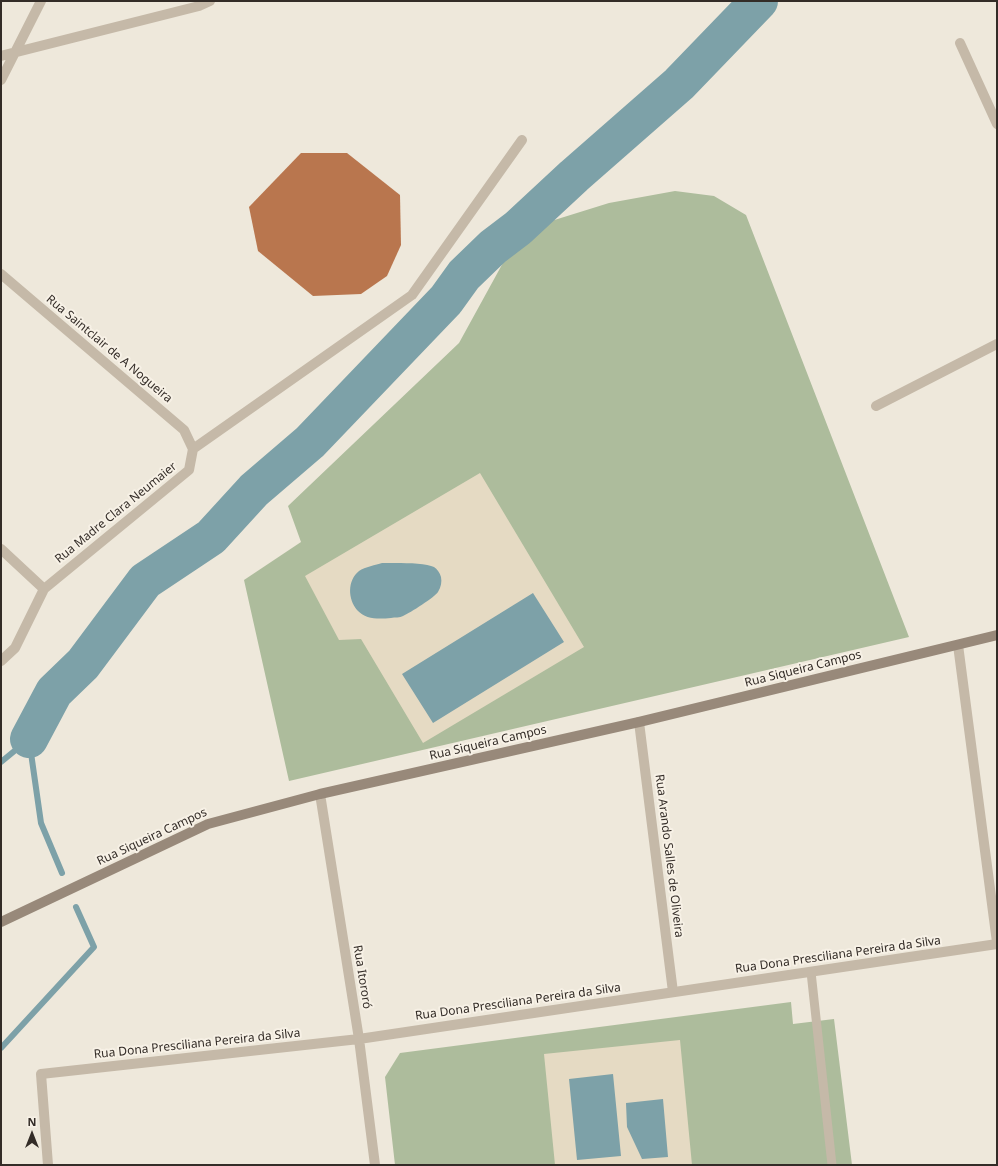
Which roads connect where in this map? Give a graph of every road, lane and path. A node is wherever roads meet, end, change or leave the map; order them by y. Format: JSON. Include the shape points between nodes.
{"nodes":[{"id":1,"x":42,"y":1,"type":"edge"},
{"id":2,"x":210,"y":1,"type":"edge"},
{"id":3,"x":960,"y":43,"type":"dead end"},
{"id":4,"x":16,"y":52,"type":"junction"},
{"id":5,"x":1,"y":56,"type":"edge"},
{"id":6,"x":1,"y":80,"type":"edge"},
{"id":7,"x":997,"y":124,"type":"edge"},
{"id":8,"x":522,"y":140,"type":"dead end"},
{"id":9,"x":1,"y":274,"type":"edge"},
{"id":10,"x":997,"y":344,"type":"edge"},
{"id":11,"x":876,"y":406,"type":"dead end"},
{"id":12,"x":193,"y":449,"type":"junction"},
{"id":13,"x":1,"y":549,"type":"edge"},
{"id":14,"x":44,"y":589,"type":"junction"},
{"id":15,"x":997,"y":635,"type":"edge"},
{"id":16,"x":958,"y":645,"type":"junction"},
{"id":17,"x":1,"y":661,"type":"edge"},
{"id":18,"x":639,"y":722,"type":"junction"},
{"id":19,"x":320,"y":794,"type":"junction"},
{"id":20,"x":1,"y":922,"type":"edge"},
{"id":21,"x":997,"y":943,"type":"edge"},
{"id":22,"x":811,"y":972,"type":"junction"},
{"id":23,"x":673,"y":992,"type":"junction"},
{"id":24,"x":359,"y":1039,"type":"junction"},
{"id":25,"x":48,"y":1165,"type":"edge"},
{"id":26,"x":375,"y":1165,"type":"edge"},
{"id":27,"x":832,"y":1165,"type":"edge"}],
"edges":[{"from":1,"to":4,"type":"street"},
{"from":2,"to":4,"type":"street","via":[[199,6]]},
{"from":3,"to":7,"type":"street"},
{"from":4,"to":5,"type":"street"},
{"from":4,"to":6,"type":"street"},
{"from":8,"to":12,"type":"street","via":[[412,295]]},
{"from":9,"to":12,"type":"street","name":"Rua Saintclair de A Nogueira","via":[[184,430]]},
{"from":10,"to":11,"type":"street"},
{"from":12,"to":14,"type":"street","name":"Rua Madre Clara Neumaier","via":[[189,470]]},
{"from":13,"to":14,"type":"street"},
{"from":14,"to":17,"type":"street","via":[[15,648]]},
{"from":15,"to":16,"type":"main road","name":"Rua Siqueira Campos"},
{"from":16,"to":18,"type":"main road","name":"Rua Siqueira Campos"},
{"from":16,"to":21,"type":"street"},
{"from":18,"to":19,"type":"main road","name":"Rua Siqueira Campos"},
{"from":18,"to":23,"type":"street","name":"Rua Arando Salles de Oliveira"},
{"from":19,"to":20,"type":"main road","name":"Rua Siqueira Campos","via":[[208,824]]},
{"from":19,"to":24,"type":"street","name":"Rua Itororó"},
{"from":21,"to":22,"type":"street","name":"Rua Dona Presciliana Pereira da Silva"},
{"from":22,"to":23,"type":"street","name":"Rua Dona Presciliana Pereira da Silva"},
{"from":22,"to":27,"type":"lane"},
{"from":23,"to":24,"type":"street","name":"Rua Dona Presciliana Pereira da Silva"},
{"from":24,"to":25,"type":"street","name":"Rua Dona Presciliana Pereira da Silva","via":[[41,1074]]},
{"from":24,"to":26,"type":"street","name":"Rua Itororó"}]}
